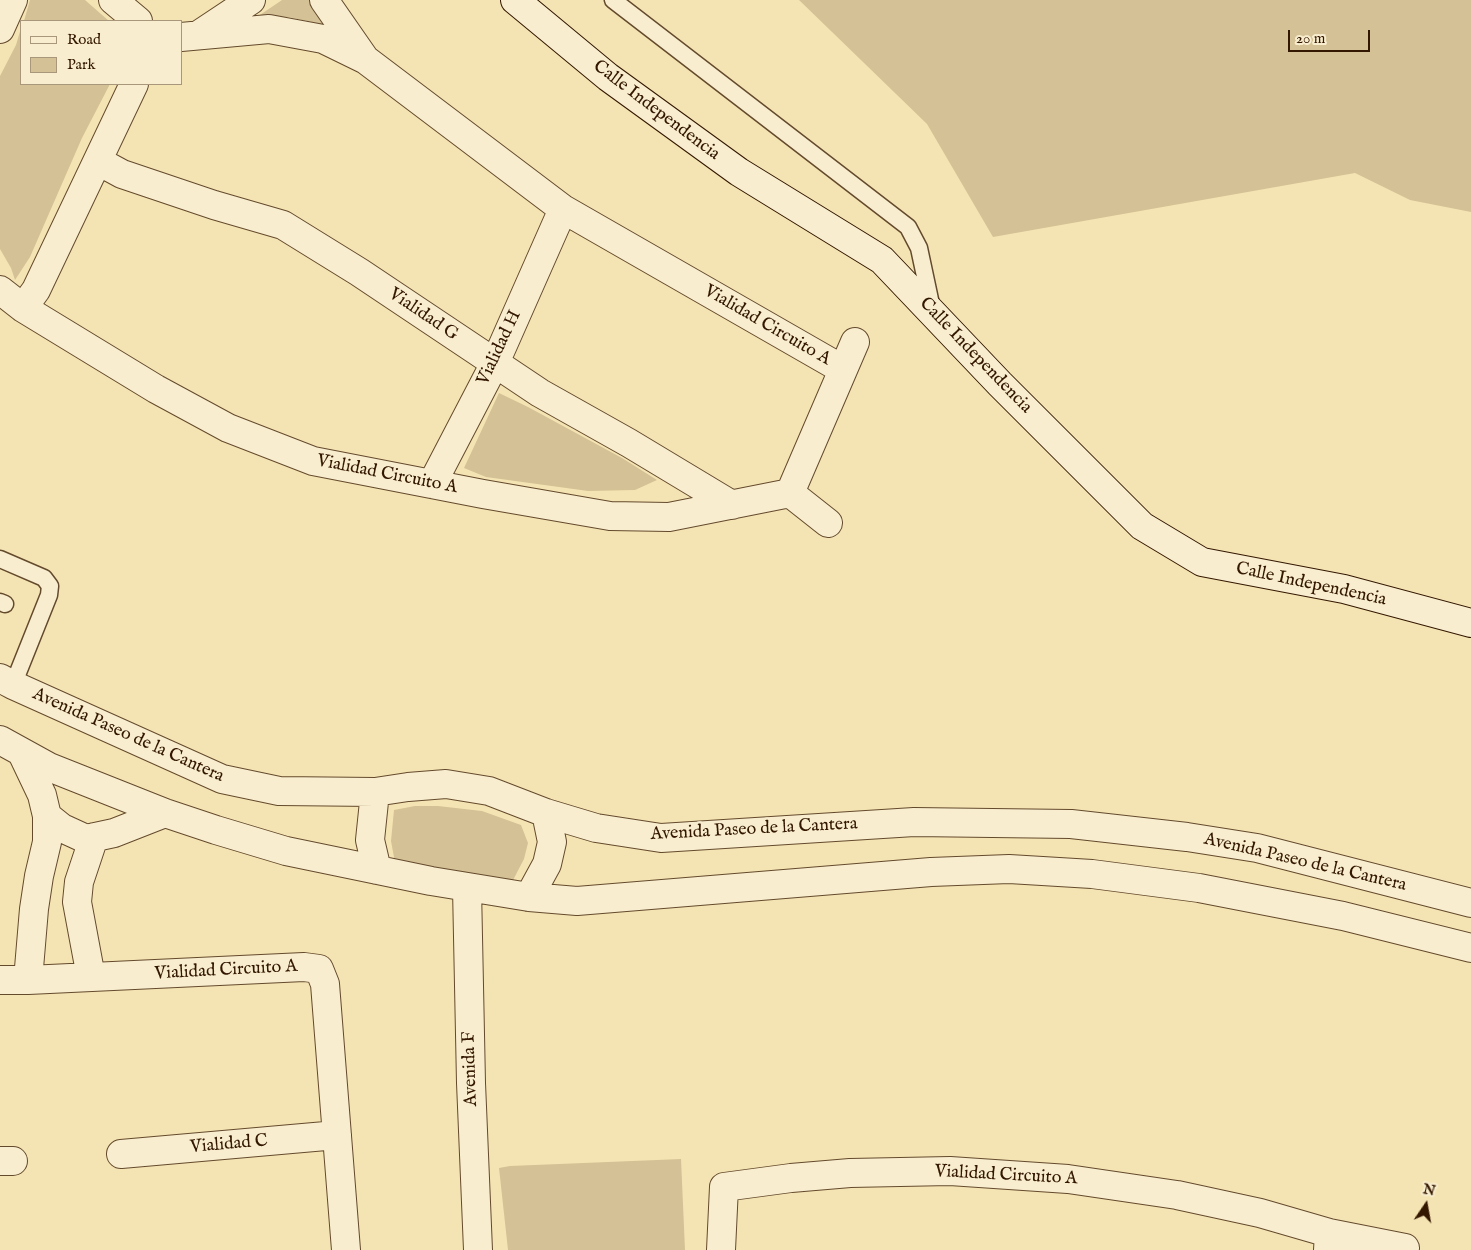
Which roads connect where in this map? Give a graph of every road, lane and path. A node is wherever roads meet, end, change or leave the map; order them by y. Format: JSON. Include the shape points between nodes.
{"nodes":[{"id":1,"x":13,"y":0,"type":"edge"},
{"id":2,"x":113,"y":0,"type":"edge"},
{"id":3,"x":251,"y":0,"type":"edge"},
{"id":4,"x":324,"y":0,"type":"edge"},
{"id":5,"x":515,"y":0,"type":"edge"},
{"id":6,"x":613,"y":0,"type":"edge"},
{"id":7,"x":137,"y":20,"type":"edge"},
{"id":8,"x":0,"y":30,"type":"edge"},
{"id":9,"x":189,"y":36,"type":"edge"},
{"id":10,"x":366,"y":60,"type":"junction"},
{"id":11,"x":134,"y":85,"type":"edge"},
{"id":12,"x":98,"y":161,"type":"junction"},
{"id":13,"x":563,"y":209,"type":"junction"},
{"id":14,"x":0,"y":290,"type":"edge"},
{"id":15,"x":23,"y":308,"type":"junction"},
{"id":16,"x":932,"y":311,"type":"junction"},
{"id":17,"x":855,"y":342,"type":"dead end"},
{"id":18,"x":495,"y":363,"type":"junction"},
{"id":19,"x":842,"y":369,"type":"junction"},
{"id":20,"x":432,"y":484,"type":"junction"},
{"id":21,"x":790,"y":493,"type":"junction"},
{"id":22,"x":732,"y":505,"type":"junction"},
{"id":23,"x":828,"y":523,"type":"dead end"},
{"id":24,"x":0,"y":559,"type":"edge"},
{"id":25,"x":1471,"y":623,"type":"edge"},
{"id":26,"x":6,"y":682,"type":"edge"},
{"id":27,"x":11,"y":746,"type":"edge"},
{"id":28,"x":375,"y":792,"type":"junction"},
{"id":29,"x":165,"y":813,"type":"junction"},
{"id":30,"x":546,"y":813,"type":"junction"},
{"id":31,"x":47,"y":816,"type":"junction"},
{"id":32,"x":94,"y":837,"type":"junction"},
{"id":33,"x":377,"y":870,"type":"junction"},
{"id":34,"x":467,"y":888,"type":"junction"},
{"id":35,"x":530,"y":897,"type":"junction"},
{"id":36,"x":1471,"y":902,"type":"edge"},
{"id":37,"x":78,"y":907,"type":"junction"},
{"id":38,"x":34,"y":909,"type":"junction"},
{"id":39,"x":1471,"y":948,"type":"edge"},
{"id":40,"x":91,"y":977,"type":"junction"},
{"id":41,"x":0,"y":980,"type":"edge"},
{"id":42,"x":28,"y":980,"type":"junction"},
{"id":43,"x":337,"y":1135,"type":"junction"},
{"id":44,"x":121,"y":1154,"type":"dead end"},
{"id":45,"x":1328,"y":1242,"type":"edge"},
{"id":46,"x":1405,"y":1248,"type":"dead end"},
{"id":47,"x":346,"y":1250,"type":"edge"},
{"id":48,"x":478,"y":1250,"type":"edge"},
{"id":49,"x":721,"y":1250,"type":"edge"}],
"edges":[{"from":1,"to":8,"type":"street"},
{"from":2,"to":7,"type":"street"},
{"from":3,"to":9,"type":"street"},
{"from":4,"to":10,"type":"street"},
{"from":5,"to":16,"type":"street","name":"Calle Independencia","via":[[608,77],[739,172],[882,260]]},
{"from":6,"to":16,"type":"lane","via":[[908,227],[919,248]]},
{"from":9,"to":10,"type":"street","name":"Vialidad Circuito A","via":[[269,29],[323,39]]},
{"from":10,"to":13,"type":"street","name":"Vialidad Circuito A"},
{"from":11,"to":12,"type":"street"},
{"from":12,"to":15,"type":"street","via":[[36,290]]},
{"from":12,"to":18,"type":"street","name":"Vialidad G","via":[[122,174],[283,225]]},
{"from":13,"to":18,"type":"street","name":"Vialidad H"},
{"from":13,"to":19,"type":"street","name":"Vialidad Circuito A"},
{"from":14,"to":15,"type":"street","name":"Vialidad Circuito A"},
{"from":15,"to":20,"type":"street","name":"Vialidad Circuito A","via":[[156,389],[228,428],[313,461]]},
{"from":16,"to":25,"type":"street","name":"Calle Independencia","via":[[1142,526],[1202,562],[1344,589]]},
{"from":17,"to":19,"type":"street"},
{"from":18,"to":20,"type":"street","name":"Vialidad H"},
{"from":18,"to":22,"type":"street","name":"Vialidad G","via":[[540,393]]},
{"from":19,"to":21,"type":"street","name":"Vialidad Circuito A"},
{"from":20,"to":22,"type":"street","name":"Vialidad Circuito A","via":[[610,516],[669,517]]},
{"from":21,"to":22,"type":"street","name":"Vialidad Circuito A"},
{"from":21,"to":23,"type":"street"},
{"from":24,"to":26,"type":"lane","via":[[44,578],[50,586],[49,595]]},
{"from":26,"to":28,"type":"street","name":"Avenida Paseo de la Cantera","via":[[222,779],[279,791]]},
{"from":27,"to":29,"type":"street","via":[[49,767]]},
{"from":27,"to":31,"type":"street","via":[[42,796]]},
{"from":28,"to":30,"type":"street","name":"Avenida Paseo de la Cantera","via":[[446,784],[489,791]]},
{"from":28,"to":33,"type":"street","via":[[370,840]]},
{"from":29,"to":32,"type":"street","via":[[114,833]]},
{"from":29,"to":33,"type":"street","via":[[286,850]]},
{"from":30,"to":35,"type":"street","via":[[552,842],[547,864]]},
{"from":30,"to":36,"type":"street","name":"Avenida Paseo de la Cantera","via":[[596,828],[661,838],[914,822],[1071,824],[1257,848]]},
{"from":31,"to":32,"type":"street","via":[[62,828],[86,839]]},
{"from":31,"to":38,"type":"street","via":[[47,842]]},
{"from":32,"to":37,"type":"street","via":[[79,882]]},
{"from":33,"to":34,"type":"street"},
{"from":34,"to":35,"type":"street"},
{"from":34,"to":48,"type":"street","name":"Avenida F"},
{"from":35,"to":39,"type":"street","via":[[577,901],[1009,868],[1092,874],[1199,888],[1343,916]]},
{"from":37,"to":38,"type":"street"},
{"from":37,"to":40,"type":"street"},
{"from":38,"to":42,"type":"street"},
{"from":40,"to":42,"type":"street","name":"Vialidad Circuito A"},
{"from":40,"to":43,"type":"street","name":"Vialidad Circuito A","via":[[318,969],[325,984]]},
{"from":41,"to":42,"type":"street","name":"Vialidad Circuito A"},
{"from":43,"to":44,"type":"street","name":"Vialidad C"},
{"from":43,"to":47,"type":"street","name":"Vialidad Circuito A"},
{"from":45,"to":46,"type":"street"},
{"from":45,"to":49,"type":"street","name":"Vialidad Circuito A","via":[[1260,1213],[1177,1195],[1068,1178],[950,1171],[850,1173],[724,1187]]}]}
